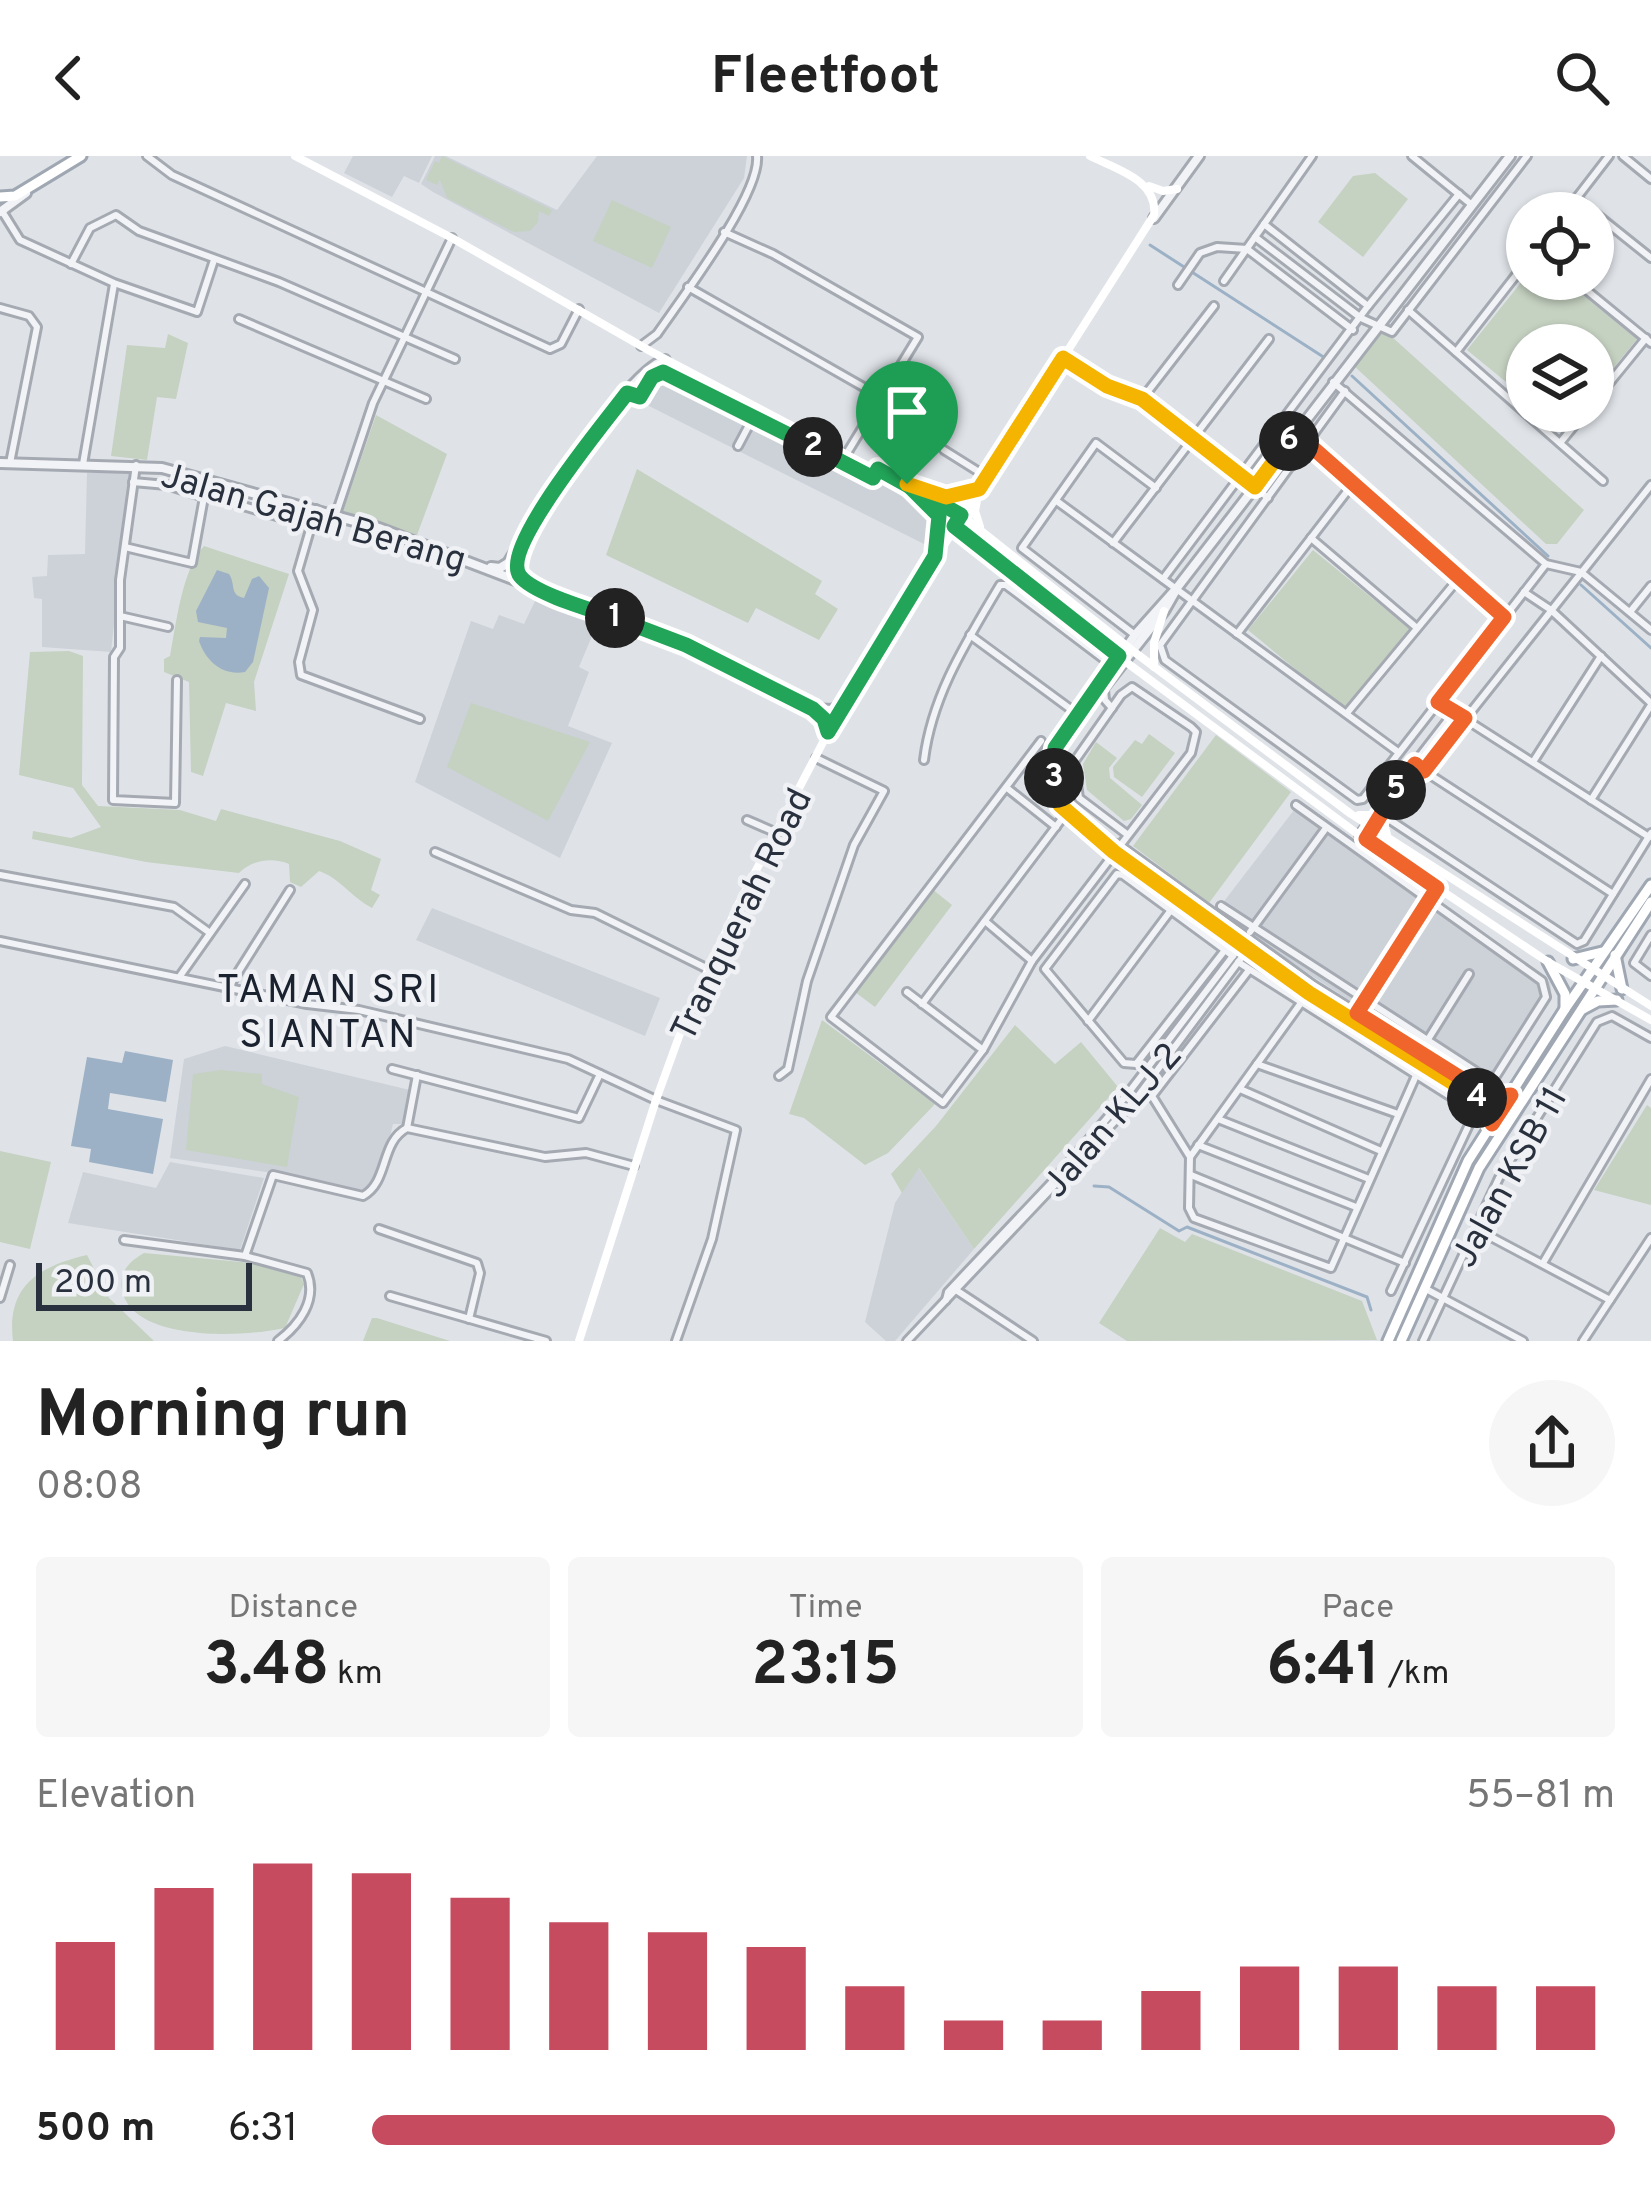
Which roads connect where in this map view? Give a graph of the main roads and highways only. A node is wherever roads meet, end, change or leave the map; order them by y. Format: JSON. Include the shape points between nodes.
{"nodes":[{"id":1,"x":81,"y":156,"type":"edge"},
{"id":2,"x":295,"y":156,"type":"edge"},
{"id":3,"x":1090,"y":156,"type":"edge"},
{"id":4,"x":1142,"y":183,"type":"junction"},
{"id":5,"x":1177,"y":189,"type":"road end"},
{"id":6,"x":0,"y":197,"type":"edge"},
{"id":7,"x":907,"y":484,"type":"junction"},
{"id":8,"x":979,"y":489,"type":"junction"},
{"id":9,"x":961,"y":515,"type":"junction"},
{"id":10,"x":954,"y":526,"type":"junction"},
{"id":11,"x":980,"y":528,"type":"junction"},
{"id":12,"x":972,"y":539,"type":"junction"},
{"id":13,"x":935,"y":556,"type":"junction"},
{"id":14,"x":1164,"y":611,"type":"road end"},
{"id":15,"x":1154,"y":667,"type":"junction"},
{"id":16,"x":1351,"y":814,"type":"junction"},
{"id":17,"x":1390,"y":840,"type":"junction"},
{"id":18,"x":1651,"y":885,"type":"edge"},
{"id":19,"x":1651,"y":902,"type":"edge"},
{"id":20,"x":1611,"y":952,"type":"junction"},
{"id":21,"x":1573,"y":959,"type":"junction"},
{"id":22,"x":1548,"y":962,"type":"junction"},
{"id":23,"x":1597,"y":973,"type":"junction"},
{"id":24,"x":1590,"y":985,"type":"junction"},
{"id":25,"x":1620,"y":994,"type":"junction"},
{"id":26,"x":1651,"y":1006,"type":"edge"},
{"id":27,"x":1564,"y":1010,"type":"junction"},
{"id":28,"x":1579,"y":1011,"type":"junction"},
{"id":29,"x":1651,"y":1020,"type":"edge"},
{"id":30,"x":1407,"y":1311,"type":"junction"},
{"id":31,"x":1395,"y":1338,"type":"edge"},
{"id":32,"x":579,"y":1341,"type":"edge"}],
"edges":[{"from":1,"to":6,"type":"main road","via":[[32,188]]},
{"from":2,"to":7,"type":"main road","via":[[756,412]]},
{"from":3,"to":4,"type":"main road"},
{"from":4,"to":5,"type":"main road"},
{"from":4,"to":8,"type":"main road","name":"Tranquerah Road","via":[[1155,202],[1152,220]]},
{"from":7,"to":8,"type":"main road","via":[[946,497]]},
{"from":7,"to":9,"type":"main road"},
{"from":7,"to":13,"type":"main road","via":[[939,516]]},
{"from":8,"to":9,"type":"main road","name":"Tranquerah Road"},
{"from":8,"to":11,"type":"main road"},
{"from":9,"to":10,"type":"main road","name":"Tranquerah Road"},
{"from":9,"to":11,"type":"main road"},
{"from":10,"to":12,"type":"main road"},
{"from":10,"to":13,"type":"main road","name":"Tranquerah Road"},
{"from":11,"to":15,"type":"main road"},
{"from":12,"to":13,"type":"main road","via":[[953,540]]},
{"from":12,"to":22,"type":"main road","via":[[1119,661]]},
{"from":13,"to":32,"type":"main road","name":"Tranquerah Road","via":[[843,704],[708,969],[656,1100]]},
{"from":14,"to":15,"type":"main road"},
{"from":15,"to":16,"type":"main road"},
{"from":16,"to":17,"type":"main road"},
{"from":16,"to":17,"type":"main road","via":[[1383,814]]},
{"from":17,"to":21,"type":"main road"},
{"from":18,"to":20,"type":"main road"},
{"from":19,"to":20,"type":"main road"},
{"from":20,"to":21,"type":"main road"},
{"from":20,"to":23,"type":"main road"},
{"from":20,"to":25,"type":"main road"},
{"from":21,"to":23,"type":"main road"},
{"from":22,"to":24,"type":"main road"},
{"from":22,"to":27,"type":"main road","via":[[1565,994]]},
{"from":23,"to":24,"type":"main road"},
{"from":23,"to":25,"type":"main road"},
{"from":24,"to":25,"type":"main road"},
{"from":24,"to":27,"type":"main road"},
{"from":24,"to":28,"type":"main road"},
{"from":25,"to":26,"type":"main road"},
{"from":25,"to":28,"type":"main road"},
{"from":25,"to":29,"type":"main road"},
{"from":27,"to":30,"type":"main road","via":[[1461,1175]]},
{"from":28,"to":30,"type":"main road","via":[[1479,1168]]},
{"from":30,"to":31,"type":"main road"}]}
